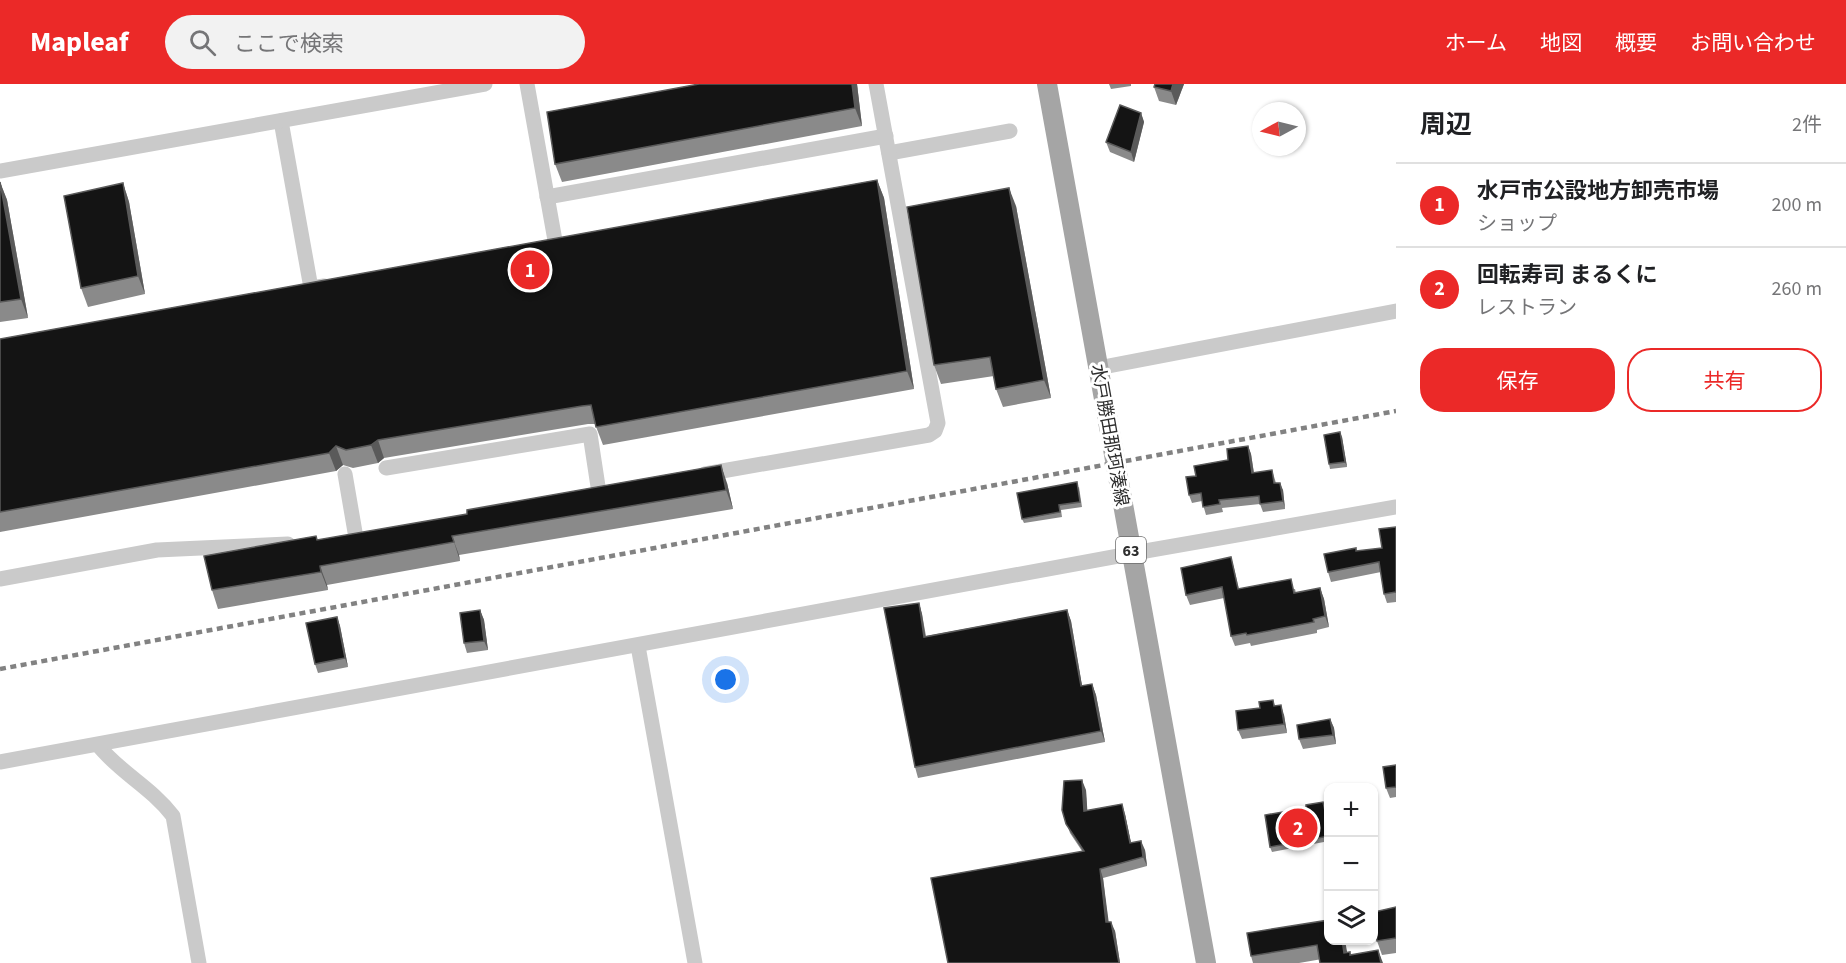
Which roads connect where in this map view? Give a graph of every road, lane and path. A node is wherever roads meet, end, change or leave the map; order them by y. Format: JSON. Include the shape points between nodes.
{"nodes":[{"id":1,"x":485,"y":84,"type":"edge"},
{"id":2,"x":527,"y":84,"type":"edge"},
{"id":3,"x":876,"y":84,"type":"edge"},
{"id":4,"x":1047,"y":84,"type":"edge"},
{"id":5,"x":448,"y":87,"type":"edge"},
{"id":6,"x":280,"y":121,"type":"junction"},
{"id":7,"x":1010,"y":131,"type":"dead end"},
{"id":8,"x":886,"y":136,"type":"junction"},
{"id":9,"x":889,"y":153,"type":"junction"},
{"id":10,"x":0,"y":171,"type":"edge"},
{"id":11,"x":547,"y":197,"type":"junction"},
{"id":12,"x":556,"y":246,"type":"edge"},
{"id":13,"x":334,"y":284,"type":"edge"},
{"id":14,"x":1396,"y":311,"type":"edge"},
{"id":15,"x":1098,"y":369,"type":"junction"},
{"id":16,"x":386,"y":468,"type":"dead end"},
{"id":17,"x":345,"y":474,"type":"dead end"},
{"id":18,"x":693,"y":477,"type":"edge"},
{"id":19,"x":599,"y":493,"type":"edge"},
{"id":20,"x":1396,"y":507,"type":"edge"},
{"id":21,"x":356,"y":538,"type":"edge"},
{"id":22,"x":300,"y":543,"type":"edge"},
{"id":23,"x":1132,"y":554,"type":"junction"},
{"id":24,"x":0,"y":579,"type":"edge"},
{"id":25,"x":638,"y":646,"type":"junction"},
{"id":26,"x":98,"y":745,"type":"junction"},
{"id":27,"x":0,"y":762,"type":"edge"},
{"id":28,"x":199,"y":963,"type":"edge"},
{"id":29,"x":695,"y":963,"type":"edge"},
{"id":30,"x":1206,"y":963,"type":"edge"}],
"edges":[{"from":1,"to":5,"type":"street"},
{"from":2,"to":11,"type":"street"},
{"from":3,"to":8,"type":"street"},
{"from":4,"to":15,"type":"main road","name":"水戸勝田那珂湊線","number":"63"},
{"from":5,"to":6,"type":"street"},
{"from":6,"to":10,"type":"street"},
{"from":6,"to":13,"type":"street","via":[[305,289]]},
{"from":7,"to":9,"type":"street"},
{"from":8,"to":9,"type":"street"},
{"from":8,"to":11,"type":"street"},
{"from":9,"to":18,"type":"street","via":[[888,187],[938,423],[935,431]]},
{"from":11,"to":12,"type":"street"},
{"from":14,"to":15,"type":"street"},
{"from":15,"to":23,"type":"main road","name":"水戸勝田那珂湊線","number":"63"},
{"from":16,"to":19,"type":"street","via":[[590,434]]},
{"from":17,"to":21,"type":"street"},
{"from":20,"to":23,"type":"street"},
{"from":22,"to":24,"type":"street","via":[[157,550]]},
{"from":23,"to":25,"type":"street"},
{"from":23,"to":30,"type":"main road","name":"水戸勝田那珂湊線","number":"63"},
{"from":25,"to":26,"type":"street"},
{"from":25,"to":29,"type":"street"},
{"from":26,"to":27,"type":"street"},
{"from":26,"to":28,"type":"street","via":[[160,799],[172,816]]}]}
